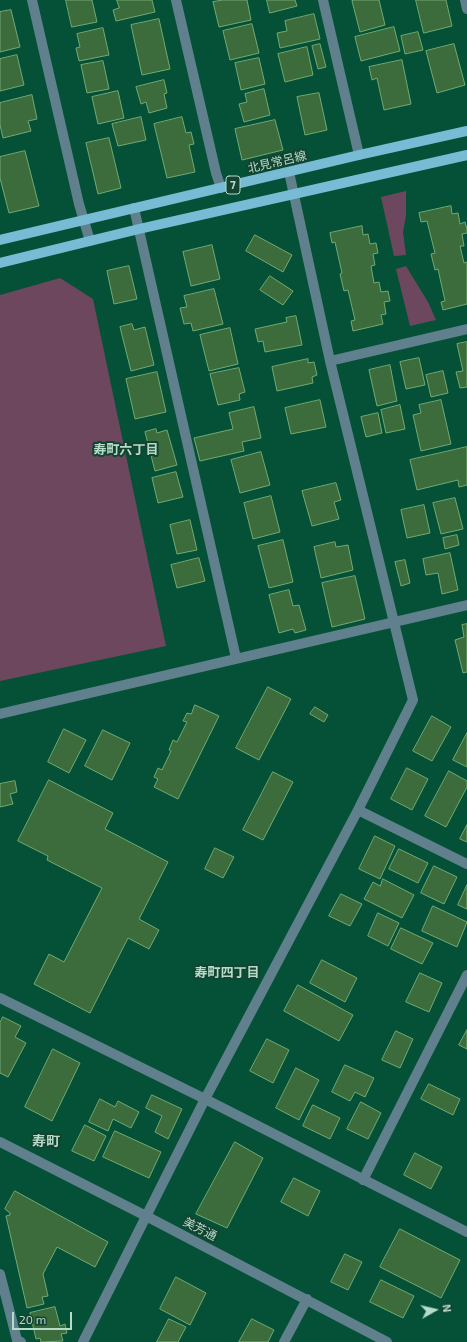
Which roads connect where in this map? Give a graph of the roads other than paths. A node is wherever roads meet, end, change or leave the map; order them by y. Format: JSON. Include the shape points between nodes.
{"nodes":[{"id":1,"x":32,"y":0,"type":"edge"},
{"id":2,"x":176,"y":0,"type":"edge"},
{"id":3,"x":323,"y":0,"type":"edge"},
{"id":4,"x":465,"y":0,"type":"edge"},
{"id":5,"x":467,"y":9,"type":"edge"},
{"id":6,"x":467,"y":131,"type":"edge"},
{"id":7,"x":359,"y":155,"type":"junction"},
{"id":8,"x":467,"y":155,"type":"edge"},
{"id":9,"x":289,"y":172,"type":"junction"},
{"id":10,"x":221,"y":188,"type":"junction"},
{"id":11,"x":294,"y":194,"type":"junction"},
{"id":12,"x":134,"y":208,"type":"junction"},
{"id":13,"x":84,"y":220,"type":"junction"},
{"id":14,"x":139,"y":229,"type":"junction"},
{"id":15,"x":0,"y":240,"type":"edge"},
{"id":16,"x":90,"y":241,"type":"junction"},
{"id":17,"x":0,"y":263,"type":"edge"},
{"id":18,"x":467,"y":329,"type":"edge"},
{"id":19,"x":330,"y":361,"type":"junction"},
{"id":20,"x":467,"y":605,"type":"edge"},
{"id":21,"x":394,"y":623,"type":"junction"},
{"id":22,"x":236,"y":658,"type":"junction"},
{"id":23,"x":0,"y":714,"type":"edge"},
{"id":24,"x":358,"y":810,"type":"junction"},
{"id":25,"x":467,"y":864,"type":"edge"},
{"id":26,"x":467,"y":975,"type":"edge"},
{"id":27,"x":0,"y":998,"type":"edge"},
{"id":28,"x":205,"y":1099,"type":"junction"},
{"id":29,"x":0,"y":1142,"type":"edge"},
{"id":30,"x":363,"y":1180,"type":"junction"},
{"id":31,"x":146,"y":1216,"type":"junction"},
{"id":32,"x":467,"y":1232,"type":"edge"},
{"id":33,"x":0,"y":1274,"type":"edge"},
{"id":34,"x":307,"y":1299,"type":"junction"},
{"id":35,"x":16,"y":1341,"type":"edge"},
{"id":36,"x":83,"y":1342,"type":"edge"},
{"id":37,"x":284,"y":1342,"type":"edge"},
{"id":38,"x":387,"y":1342,"type":"edge"}],
"edges":[{"from":1,"to":13,"type":"street"},
{"from":2,"to":10,"type":"street"},
{"from":3,"to":7,"type":"street"},
{"from":4,"to":5,"type":"street"},
{"from":6,"to":7,"type":"main road","name":"北見常呂線","number":"7"},
{"from":7,"to":9,"type":"main road","name":"北見常呂線","number":"7"},
{"from":8,"to":11,"type":"main road","number":"7"},
{"from":9,"to":10,"type":"main road","name":"北見常呂線","number":"7"},
{"from":9,"to":11,"type":"street"},
{"from":10,"to":12,"type":"main road","name":"北見常呂線","number":"7"},
{"from":11,"to":14,"type":"main road","number":"7"},
{"from":11,"to":19,"type":"street"},
{"from":12,"to":13,"type":"main road","name":"北見常呂線","number":"7"},
{"from":12,"to":14,"type":"street"},
{"from":13,"to":15,"type":"main road","name":"北見常呂線","number":"7"},
{"from":13,"to":16,"type":"street"},
{"from":14,"to":16,"type":"main road","number":"7"},
{"from":14,"to":22,"type":"street"},
{"from":16,"to":17,"type":"main road","number":"7"},
{"from":18,"to":19,"type":"street"},
{"from":19,"to":21,"type":"street"},
{"from":20,"to":21,"type":"street"},
{"from":21,"to":22,"type":"street"},
{"from":21,"to":24,"type":"street","via":[[413,700]]},
{"from":22,"to":23,"type":"street"},
{"from":24,"to":25,"type":"street"},
{"from":24,"to":28,"type":"street"},
{"from":26,"to":30,"type":"street"},
{"from":27,"to":28,"type":"street"},
{"from":28,"to":30,"type":"street"},
{"from":28,"to":31,"type":"street"},
{"from":29,"to":31,"type":"street","name":"美芳通"},
{"from":30,"to":32,"type":"street"},
{"from":31,"to":34,"type":"street","name":"美芳通"},
{"from":31,"to":36,"type":"street"},
{"from":33,"to":35,"type":"street"},
{"from":34,"to":37,"type":"street"},
{"from":34,"to":38,"type":"street","name":"美芳通"}]}
